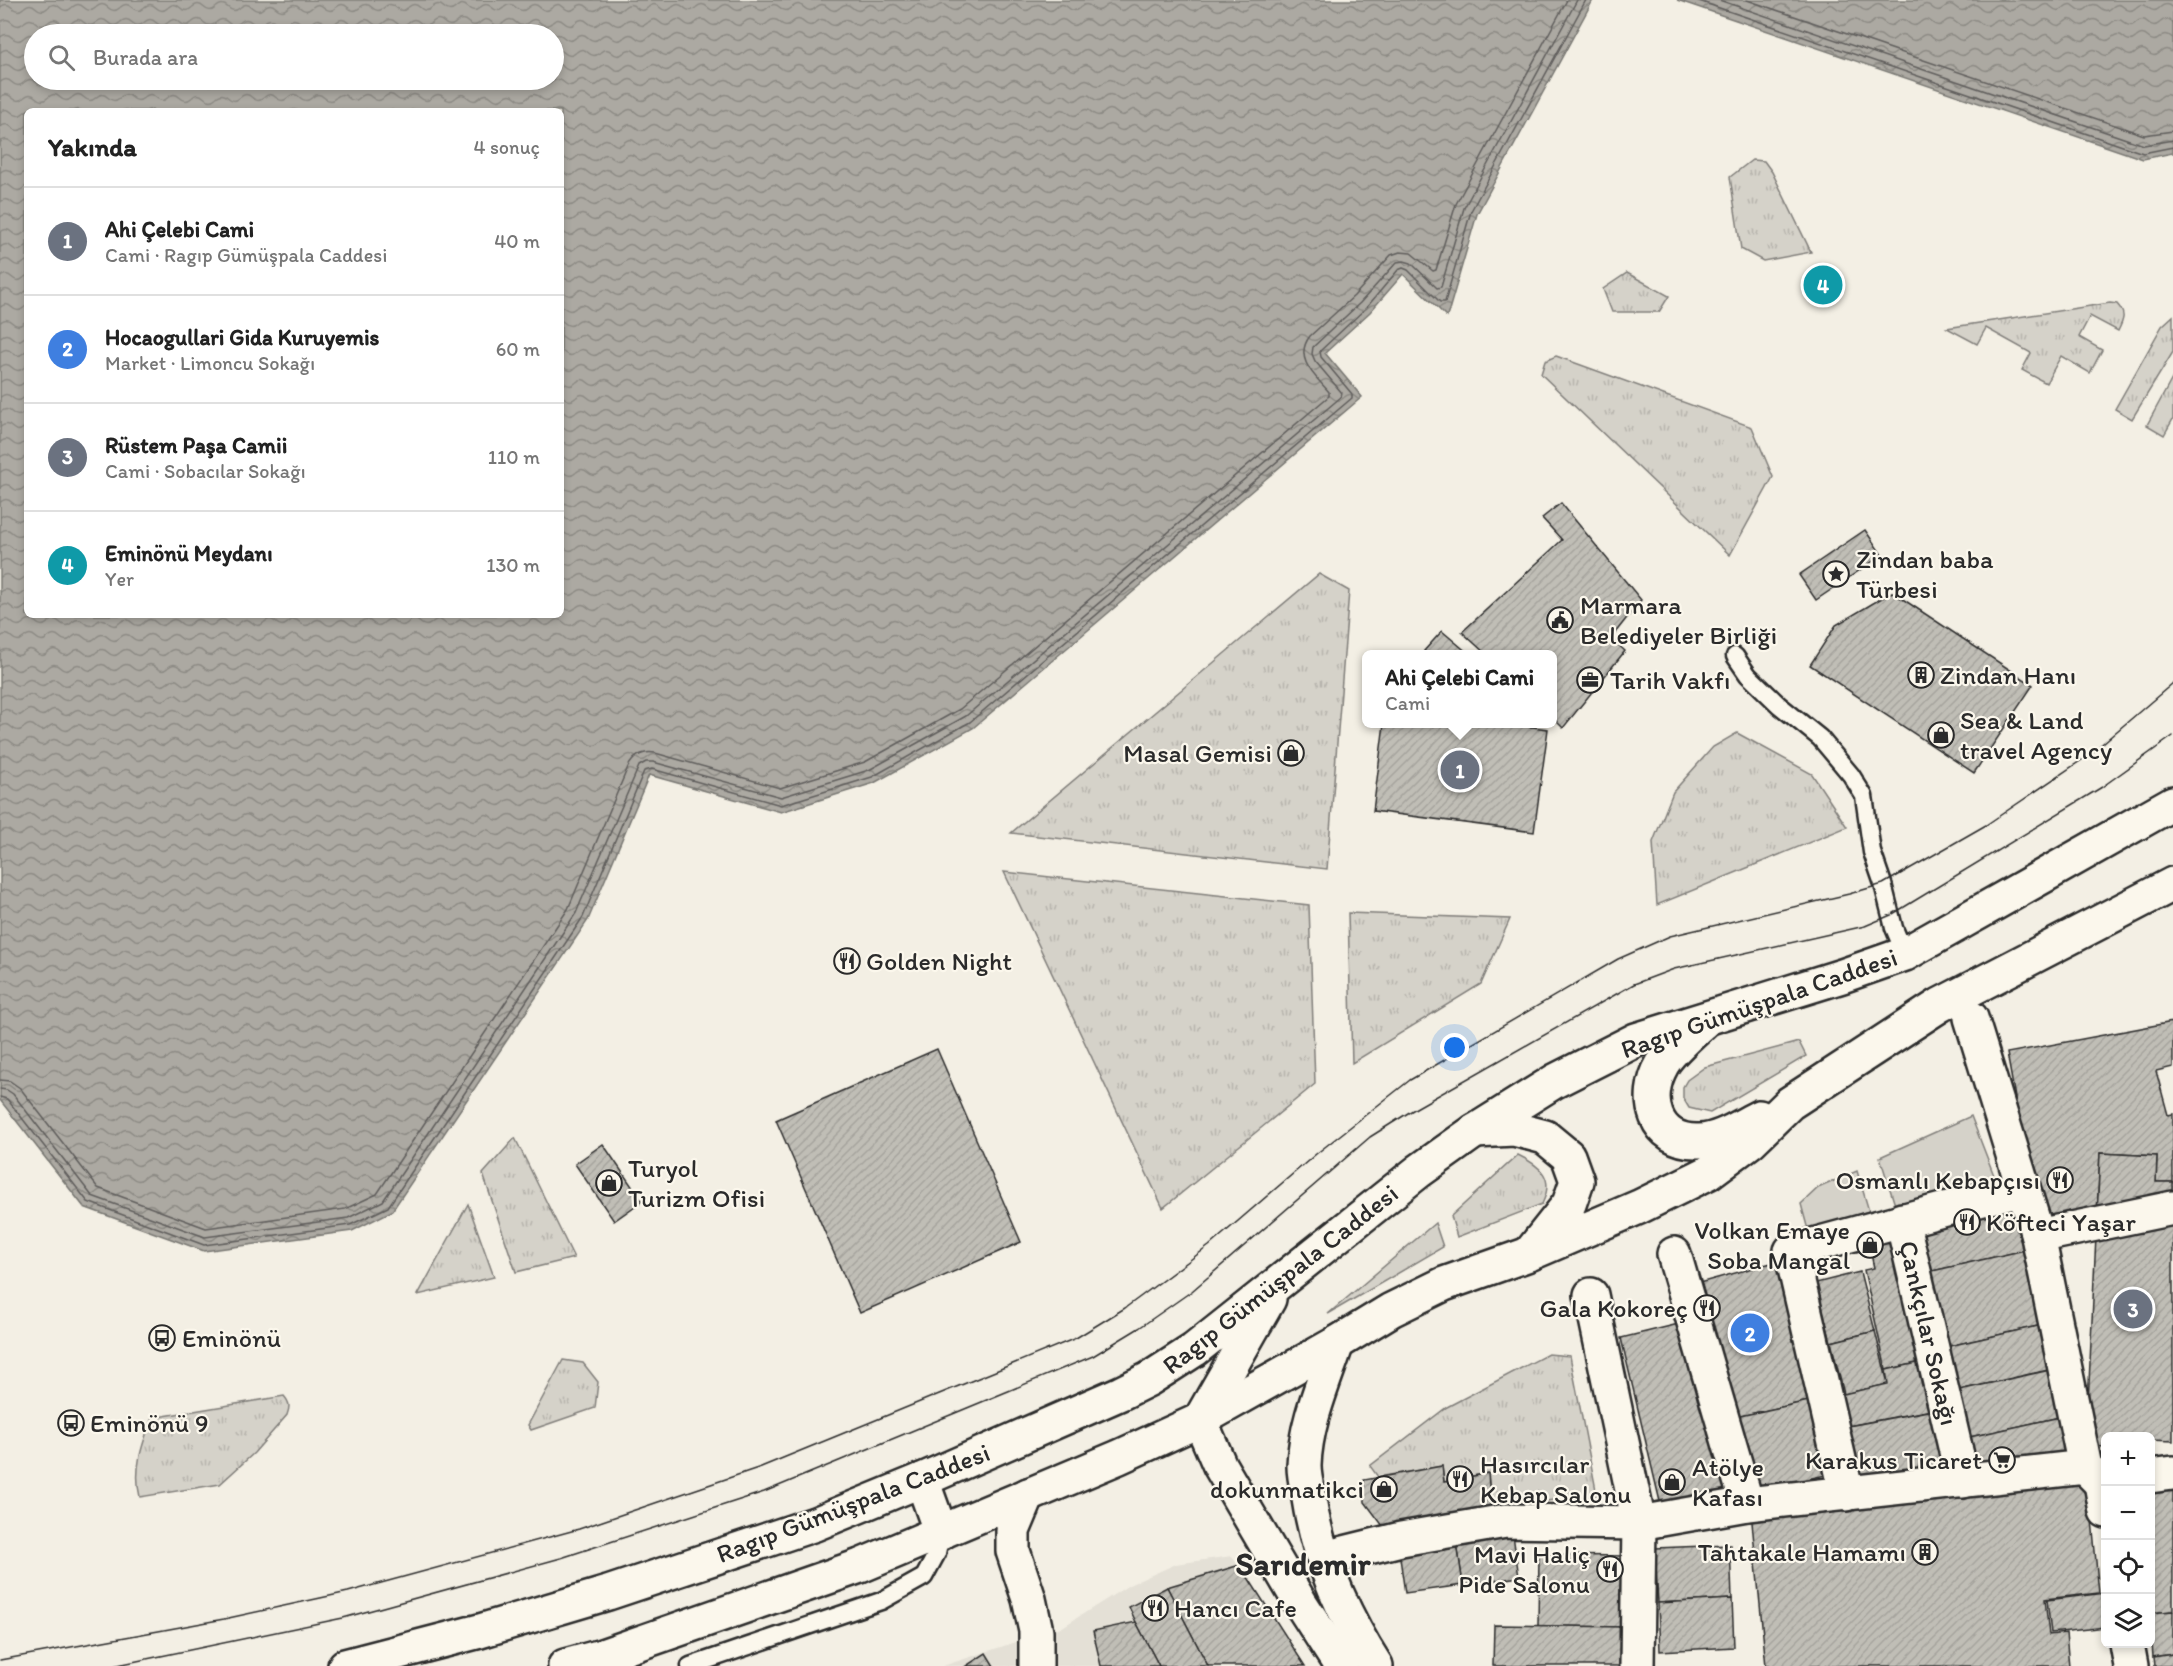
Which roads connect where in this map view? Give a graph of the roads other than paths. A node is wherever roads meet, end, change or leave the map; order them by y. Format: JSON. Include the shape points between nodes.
{"nodes":[{"id":1,"x":1735,"y":656,"type":"dead end"},
{"id":2,"x":2173,"y":804,"type":"edge"},
{"id":3,"x":2173,"y":884,"type":"edge"},
{"id":4,"x":1905,"y":954,"type":"junction"},
{"id":5,"x":1707,"y":1017,"type":"junction"},
{"id":6,"x":1971,"y":1018,"type":"dead end"},
{"id":7,"x":1790,"y":1103,"type":"junction"},
{"id":8,"x":1475,"y":1131,"type":"junction"},
{"id":9,"x":2023,"y":1188,"type":"junction"},
{"id":10,"x":2173,"y":1208,"type":"edge"},
{"id":11,"x":1902,"y":1220,"type":"junction"},
{"id":12,"x":2038,"y":1236,"type":"junction"},
{"id":13,"x":1529,"y":1254,"type":"junction"},
{"id":14,"x":1674,"y":1254,"type":"dead end"},
{"id":15,"x":1278,"y":1284,"type":"junction"},
{"id":16,"x":1591,"y":1295,"type":"dead end"},
{"id":17,"x":1337,"y":1343,"type":"junction"},
{"id":18,"x":1200,"y":1420,"type":"junction"},
{"id":19,"x":2173,"y":1473,"type":"edge"},
{"id":20,"x":2155,"y":1475,"type":"edge"},
{"id":21,"x":922,"y":1480,"type":"junction"},
{"id":22,"x":1963,"y":1482,"type":"junction"},
{"id":23,"x":2099,"y":1486,"type":"edge"},
{"id":24,"x":1847,"y":1494,"type":"junction"},
{"id":25,"x":1028,"y":1495,"type":"junction"},
{"id":26,"x":1747,"y":1504,"type":"junction"},
{"id":27,"x":1639,"y":1523,"type":"junction"},
{"id":28,"x":941,"y":1533,"type":"junction"},
{"id":29,"x":1324,"y":1558,"type":"junction"},
{"id":30,"x":2128,"y":1648,"type":"edge"},
{"id":31,"x":345,"y":1666,"type":"edge"},
{"id":32,"x":566,"y":1666,"type":"edge"},
{"id":33,"x":690,"y":1666,"type":"edge"},
{"id":34,"x":1036,"y":1666,"type":"edge"},
{"id":35,"x":1341,"y":1666,"type":"edge"},
{"id":36,"x":1376,"y":1666,"type":"edge"},
{"id":37,"x":1637,"y":1666,"type":"edge"},
{"id":38,"x":2131,"y":1666,"type":"edge"}],
"edges":[{"from":1,"to":4,"type":"lane","via":[[1748,675],[1779,705],[1821,738],[1864,796],[1872,852]]},
{"from":2,"to":4,"type":"main road","name":"Ragıp Gümüşpala Caddesi"},
{"from":3,"to":7,"type":"main road","via":[[1940,1005]]},
{"from":4,"to":5,"type":"main road","name":"Ragıp Gümüşpala Caddesi"},
{"from":5,"to":7,"type":"main road","via":[[1662,1064],[1652,1091],[1653,1112],[1663,1128],[1680,1138],[1699,1142]]},
{"from":5,"to":8,"type":"main road","name":"Ragıp Gümüşpala Caddesi","via":[[1636,1040],[1555,1081]]},
{"from":6,"to":9,"type":"main road"},
{"from":7,"to":13,"type":"main road","via":[[1751,1141],[1708,1173]]},
{"from":8,"to":13,"type":"main road","via":[[1514,1129],[1545,1137],[1568,1156],[1577,1181],[1569,1204]]},
{"from":8,"to":15,"type":"main road","name":"Ragıp Gümüşpala Caddesi"},
{"from":9,"to":11,"type":"main road"},
{"from":9,"to":12,"type":"main road"},
{"from":10,"to":12,"type":"main road"},
{"from":11,"to":22,"type":"main road","name":"Çankçılar Sokağı"},
{"from":11,"to":24,"type":"main road","via":[[1791,1251]]},
{"from":12,"to":23,"type":"main road"},
{"from":13,"to":17,"type":"main road","via":[[1444,1284]]},
{"from":14,"to":26,"type":"main road"},
{"from":15,"to":18,"type":"main road"},
{"from":15,"to":21,"type":"main road","name":"Ragıp Gümüşpala Caddesi","via":[[1194,1350],[1149,1379]]},
{"from":16,"to":27,"type":"main road"},
{"from":17,"to":18,"type":"main road"},
{"from":17,"to":29,"type":"main road","via":[[1309,1428],[1304,1467],[1311,1516]]},
{"from":18,"to":25,"type":"main road"},
{"from":18,"to":35,"type":"main road","via":[[1226,1476]]},
{"from":19,"to":20,"type":"main road"},
{"from":21,"to":28,"type":"main road"},
{"from":21,"to":31,"type":"main road","name":"Ragıp Gümüşpala Caddesi","via":[[815,1524],[608,1593]]},
{"from":22,"to":23,"type":"main road"},
{"from":22,"to":24,"type":"main road"},
{"from":24,"to":26,"type":"main road"},
{"from":25,"to":28,"type":"main road"},
{"from":25,"to":34,"type":"main road","via":[[1012,1531],[1013,1551],[1036,1631]]},
{"from":26,"to":27,"type":"main road"},
{"from":27,"to":29,"type":"main road","via":[[1506,1521],[1401,1539]]},
{"from":27,"to":37,"type":"main road"},
{"from":28,"to":32,"type":"main road","via":[[779,1595]]},
{"from":28,"to":33,"type":"lane","via":[[937,1553],[924,1577],[881,1601]]},
{"from":29,"to":36,"type":"main road","via":[[1335,1590]]},
{"from":30,"to":38,"type":"main road"}]}
